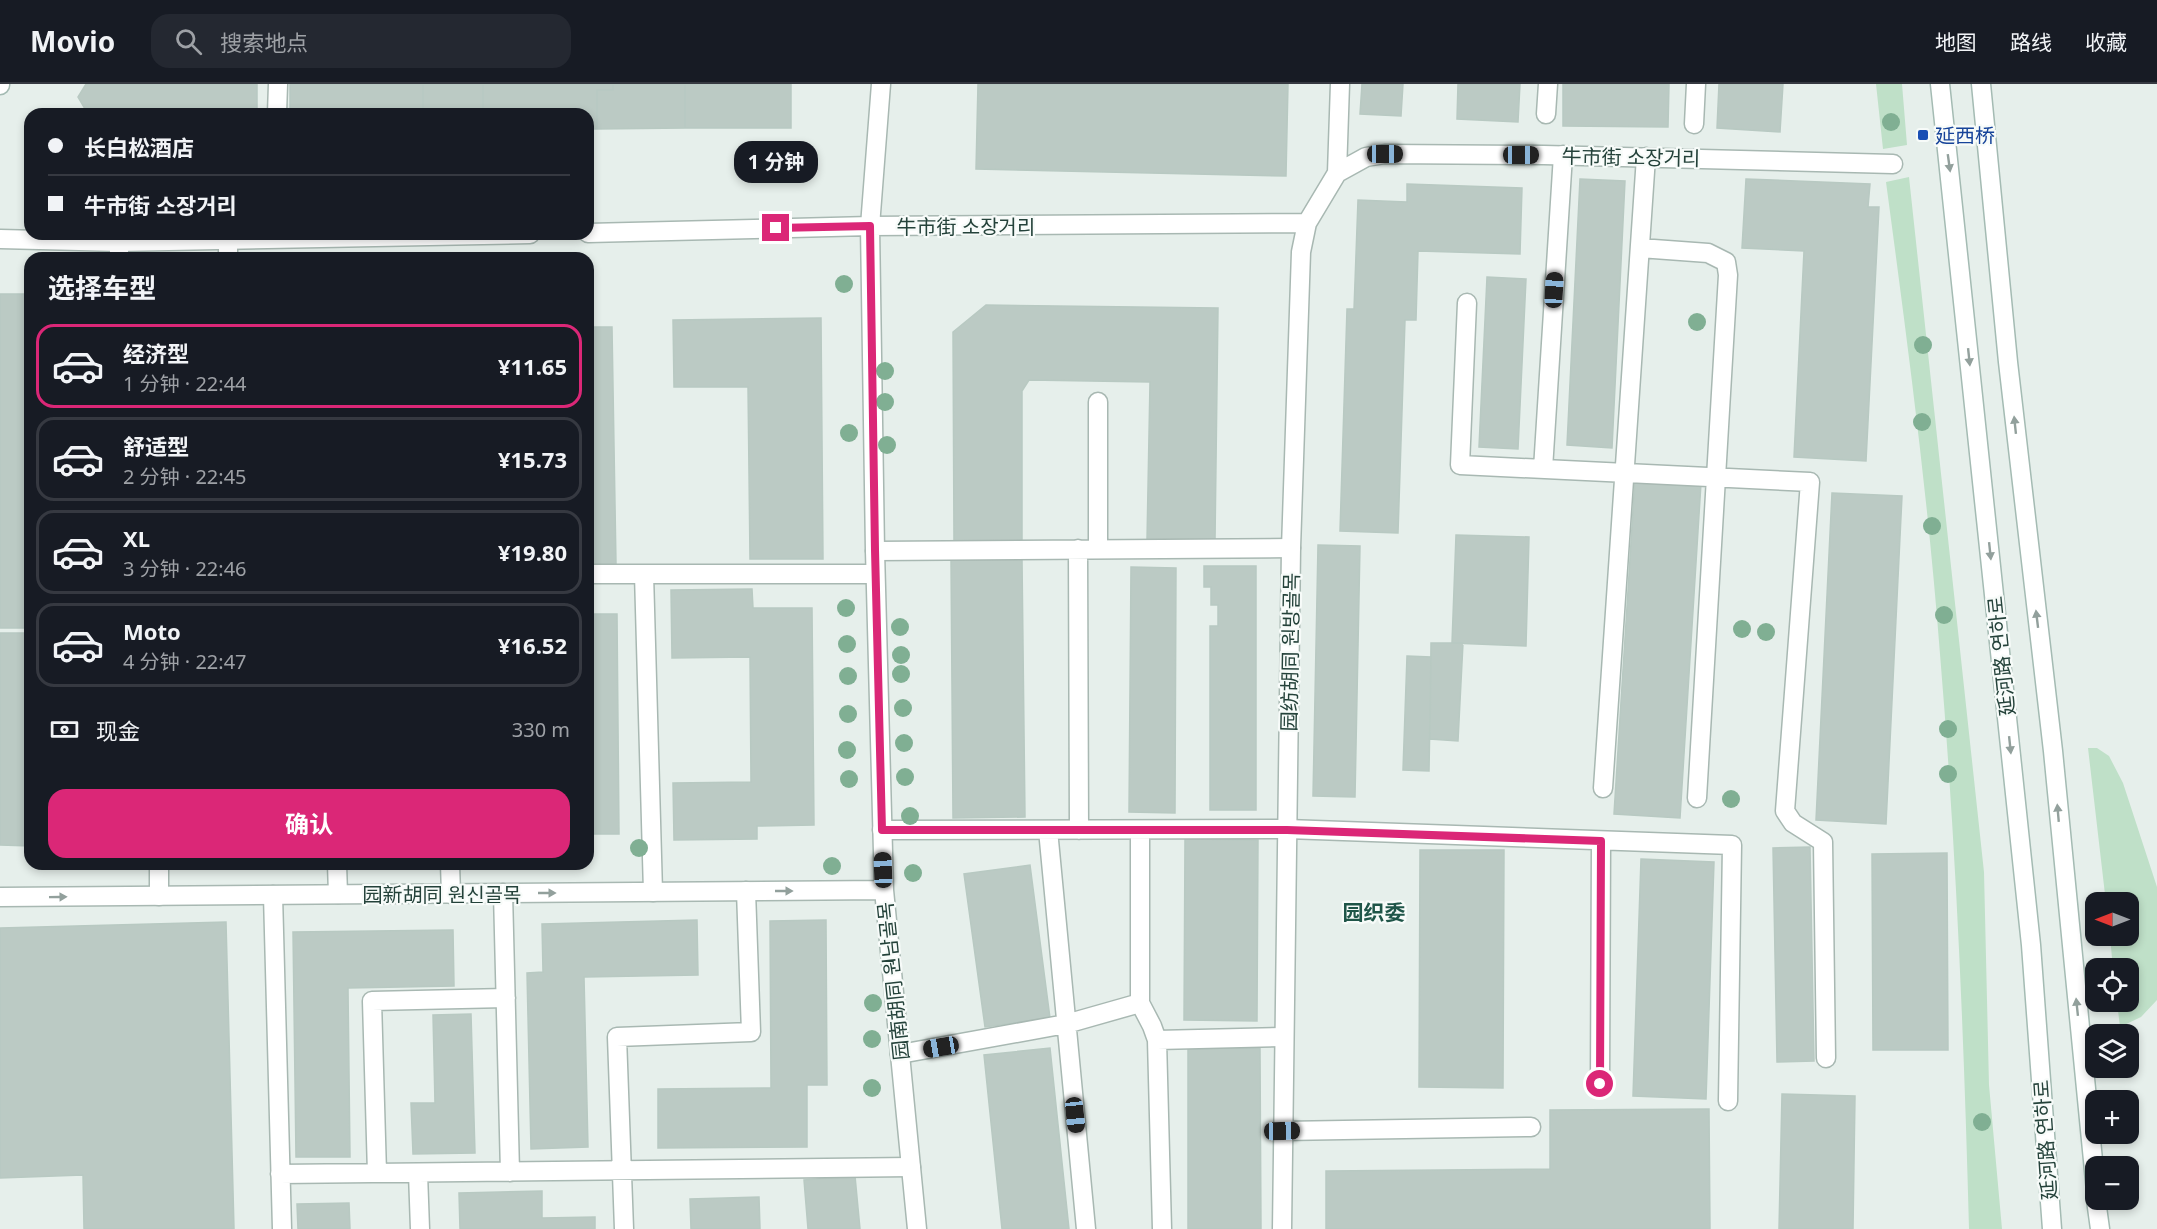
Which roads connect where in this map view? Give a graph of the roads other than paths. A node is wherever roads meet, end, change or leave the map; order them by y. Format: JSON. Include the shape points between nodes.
{"nodes":[{"id":1,"x":278,"y":84,"type":"edge"},
{"id":2,"x":881,"y":84,"type":"edge"},
{"id":3,"x":1340,"y":84,"type":"edge"},
{"id":4,"x":1548,"y":84,"type":"edge"},
{"id":5,"x":1696,"y":84,"type":"edge"},
{"id":6,"x":1940,"y":84,"type":"edge"},
{"id":7,"x":1981,"y":84,"type":"edge"},
{"id":8,"x":277,"y":108,"type":"edge"},
{"id":9,"x":1546,"y":114,"type":"dead end"},
{"id":10,"x":1694,"y":124,"type":"dead end"},
{"id":11,"x":1563,"y":155,"type":"junction"},
{"id":12,"x":1647,"y":157,"type":"junction"},
{"id":13,"x":1893,"y":164,"type":"dead end"},
{"id":14,"x":1337,"y":173,"type":"junction"},
{"id":15,"x":1307,"y":223,"type":"junction"},
{"id":16,"x":870,"y":226,"type":"junction"},
{"id":17,"x":594,"y":233,"type":"edge"},
{"id":18,"x":0,"y":239,"type":"edge"},
{"id":19,"x":262,"y":240,"type":"edge"},
{"id":20,"x":1640,"y":248,"type":"junction"},
{"id":21,"x":228,"y":249,"type":"edge"},
{"id":22,"x":119,"y":250,"type":"edge"},
{"id":23,"x":1467,"y":303,"type":"dead end"},
{"id":24,"x":1098,"y":402,"type":"dead end"},
{"id":25,"x":1543,"y":469,"type":"junction"},
{"id":26,"x":1624,"y":473,"type":"junction"},
{"id":27,"x":1715,"y":478,"type":"junction"},
{"id":28,"x":1291,"y":548,"type":"junction"},
{"id":29,"x":1078,"y":549,"type":"junction"},
{"id":30,"x":1098,"y":549,"type":"junction"},
{"id":31,"x":875,"y":550,"type":"junction"},
{"id":32,"x":594,"y":574,"type":"edge"},
{"id":33,"x":644,"y":574,"type":"junction"},
{"id":34,"x":875,"y":574,"type":"junction"},
{"id":35,"x":1603,"y":788,"type":"dead end"},
{"id":36,"x":1697,"y":798,"type":"dead end"},
{"id":37,"x":882,"y":830,"type":"junction"},
{"id":38,"x":1048,"y":830,"type":"junction"},
{"id":39,"x":1079,"y":830,"type":"junction"},
{"id":40,"x":1140,"y":830,"type":"junction"},
{"id":41,"x":1287,"y":830,"type":"junction"},
{"id":42,"x":1601,"y":841,"type":"junction"},
{"id":43,"x":159,"y":870,"type":"edge"},
{"id":44,"x":337,"y":870,"type":"edge"},
{"id":45,"x":450,"y":870,"type":"edge"},
{"id":46,"x":884,"y":890,"type":"junction"},
{"id":47,"x":746,"y":891,"type":"junction"},
{"id":48,"x":653,"y":892,"type":"junction"},
{"id":49,"x":503,"y":893,"type":"junction"},
{"id":50,"x":338,"y":894,"type":"junction"},
{"id":51,"x":451,"y":894,"type":"junction"},
{"id":52,"x":273,"y":895,"type":"junction"},
{"id":53,"x":159,"y":896,"type":"junction"},
{"id":54,"x":0,"y":897,"type":"edge"},
{"id":55,"x":506,"y":998,"type":"junction"},
{"id":56,"x":1140,"y":1003,"type":"junction"},
{"id":57,"x":1066,"y":1024,"type":"junction"},
{"id":58,"x":1284,"y":1037,"type":"junction"},
{"id":59,"x":1157,"y":1040,"type":"junction"},
{"id":60,"x":900,"y":1054,"type":"junction"},
{"id":61,"x":1826,"y":1058,"type":"dead end"},
{"id":62,"x":1600,"y":1084,"type":"dead end"},
{"id":63,"x":1728,"y":1101,"type":"dead end"},
{"id":64,"x":1531,"y":1127,"type":"dead end"},
{"id":65,"x":1282,"y":1131,"type":"junction"},
{"id":66,"x":2093,"y":1156,"type":"edge"},
{"id":67,"x":911,"y":1167,"type":"junction"},
{"id":68,"x":622,"y":1170,"type":"junction"},
{"id":69,"x":510,"y":1172,"type":"junction"},
{"id":70,"x":377,"y":1173,"type":"junction"},
{"id":71,"x":418,"y":1173,"type":"junction"},
{"id":72,"x":280,"y":1174,"type":"junction"},
{"id":73,"x":2098,"y":1210,"type":"edge"},
{"id":74,"x":282,"y":1229,"type":"edge"},
{"id":75,"x":420,"y":1229,"type":"edge"},
{"id":76,"x":624,"y":1229,"type":"edge"},
{"id":77,"x":916,"y":1229,"type":"edge"},
{"id":78,"x":1086,"y":1229,"type":"edge"},
{"id":79,"x":1162,"y":1229,"type":"edge"},
{"id":80,"x":1282,"y":1229,"type":"edge"},
{"id":81,"x":2052,"y":1229,"type":"edge"},
{"id":82,"x":2100,"y":1229,"type":"edge"}],
"edges":[{"from":1,"to":8,"type":"street"},
{"from":2,"to":16,"type":"street","name":"园南胡同 원남골목"},
{"from":3,"to":14,"type":"street","name":"园纺胡同 원방골목"},
{"from":4,"to":9,"type":"street"},
{"from":5,"to":10,"type":"street"},
{"from":6,"to":81,"type":"street","name":"延河路 연하로","one_way":true,"via":[[2031,945]]},
{"from":66,"to":7,"type":"street","name":"延河路 연하로","one_way":true},
{"from":11,"to":12,"type":"street","name":"牛市街 소장거리"},
{"from":11,"to":14,"type":"street","name":"牛市街 소장거리","via":[[1385,154],[1366,157]]},
{"from":11,"to":25,"type":"street"},
{"from":12,"to":13,"type":"street","name":"牛市街 소장거리"},
{"from":12,"to":20,"type":"street"},
{"from":14,"to":15,"type":"street","name":"园纺胡同 원방골목"},
{"from":15,"to":16,"type":"street","name":"牛市街 소장거리"},
{"from":15,"to":28,"type":"street","name":"园纺胡同 원방골목","via":[[1301,252]]},
{"from":16,"to":17,"type":"street","name":"牛市街 소장거리"},
{"from":16,"to":31,"type":"street","name":"园南胡同 원남골목"},
{"from":18,"to":22,"type":"street"},
{"from":19,"to":21,"type":"street"},
{"from":20,"to":26,"type":"street"},
{"from":20,"to":27,"type":"street","via":[[1708,253],[1726,262]]},
{"from":21,"to":22,"type":"street"},
{"from":23,"to":25,"type":"street","via":[[1460,465]]},
{"from":24,"to":30,"type":"street"},
{"from":25,"to":26,"type":"street"},
{"from":26,"to":27,"type":"street"},
{"from":26,"to":35,"type":"street"},
{"from":27,"to":36,"type":"street"},
{"from":27,"to":61,"type":"street","via":[[1810,482],[1785,811],[1792,823],[1823,842]]},
{"from":28,"to":30,"type":"street"},
{"from":28,"to":41,"type":"street","name":"园纺胡同 원방골목"},
{"from":29,"to":30,"type":"street"},
{"from":29,"to":31,"type":"street"},
{"from":29,"to":39,"type":"street"},
{"from":31,"to":34,"type":"street","name":"园南胡同 원남골목"},
{"from":32,"to":33,"type":"street"},
{"from":33,"to":34,"type":"street"},
{"from":33,"to":48,"type":"street"},
{"from":34,"to":37,"type":"street","name":"园南胡同 원남골목"},
{"from":37,"to":38,"type":"street"},
{"from":37,"to":46,"type":"street","name":"园南胡同 원남골목"},
{"from":38,"to":39,"type":"street"},
{"from":38,"to":57,"type":"street"},
{"from":39,"to":40,"type":"street"},
{"from":40,"to":41,"type":"street"},
{"from":40,"to":56,"type":"street"},
{"from":41,"to":42,"type":"street"},
{"from":41,"to":58,"type":"street","name":"园纺胡同 원방골목"},
{"from":42,"to":62,"type":"street"},
{"from":42,"to":63,"type":"street","via":[[1732,845]]},
{"from":43,"to":53,"type":"street"},
{"from":44,"to":50,"type":"street"},
{"from":45,"to":51,"type":"street"},
{"from":47,"to":46,"type":"street","name":"园新胡同 원신골목","one_way":true},
{"from":46,"to":60,"type":"street","name":"园南胡同 원남골목"},
{"from":47,"to":48,"type":"street","name":"园新胡同 원신골목"},
{"from":47,"to":68,"type":"street","via":[[752,1032],[617,1037]]},
{"from":49,"to":48,"type":"street","name":"园新胡同 원신골목","one_way":true},
{"from":49,"to":51,"type":"street","name":"园新胡同 원신골목"},
{"from":49,"to":55,"type":"street"},
{"from":50,"to":51,"type":"street","name":"园新胡同 원신골목"},
{"from":50,"to":52,"type":"street","name":"园新胡同 원신골목"},
{"from":52,"to":53,"type":"street","name":"园新胡同 원신골목"},
{"from":52,"to":72,"type":"street"},
{"from":54,"to":53,"type":"street","name":"园新胡同 원신골목","one_way":true},
{"from":55,"to":69,"type":"street"},
{"from":55,"to":70,"type":"street","via":[[372,1001]]},
{"from":56,"to":57,"type":"street"},
{"from":56,"to":59,"type":"street"},
{"from":57,"to":60,"type":"street"},
{"from":57,"to":78,"type":"street"},
{"from":58,"to":59,"type":"street"},
{"from":58,"to":65,"type":"street","name":"园纺胡同 원방골목"},
{"from":59,"to":79,"type":"street"},
{"from":60,"to":67,"type":"street","name":"园南胡同 원남골목"},
{"from":64,"to":65,"type":"street"},
{"from":65,"to":80,"type":"street","name":"园纺胡同 원방골목"},
{"from":67,"to":68,"type":"street"},
{"from":67,"to":77,"type":"street","name":"园南胡同 원남골목"},
{"from":68,"to":69,"type":"street"},
{"from":68,"to":76,"type":"street"},
{"from":69,"to":71,"type":"street"},
{"from":70,"to":71,"type":"street"},
{"from":70,"to":72,"type":"street"},
{"from":71,"to":75,"type":"street"},
{"from":72,"to":74,"type":"street"},
{"from":73,"to":82,"type":"street"}]}
